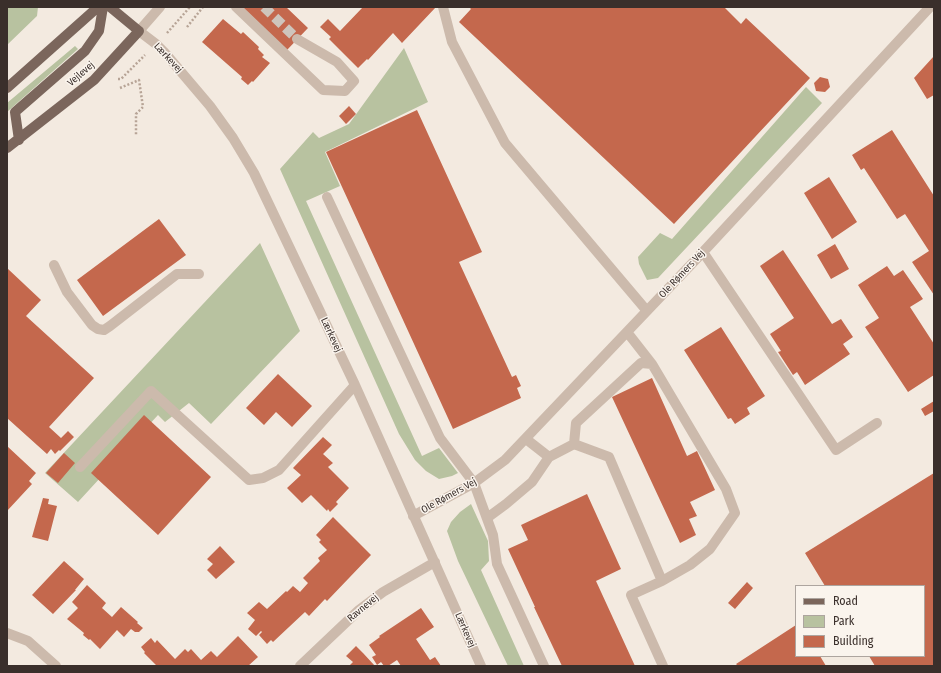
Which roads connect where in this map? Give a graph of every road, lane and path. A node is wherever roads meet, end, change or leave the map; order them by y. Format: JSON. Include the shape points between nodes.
{"nodes":[{"id":1,"x":98,"y":7,"type":"edge"},
{"id":2,"x":103,"y":7,"type":"edge"},
{"id":3,"x":110,"y":7,"type":"edge"},
{"id":4,"x":160,"y":7,"type":"edge"},
{"id":5,"x":203,"y":7,"type":"edge"},
{"id":6,"x":236,"y":7,"type":"edge"},
{"id":7,"x":443,"y":7,"type":"edge"},
{"id":8,"x":930,"y":7,"type":"edge"},
{"id":9,"x":187,"y":27,"type":"dead end"},
{"id":10,"x":139,"y":31,"type":"junction"},
{"id":11,"x":297,"y":39,"type":"tunnel mouth"},
{"id":12,"x":7,"y":88,"type":"edge"},
{"id":13,"x":120,"y":88,"type":"dead end"},
{"id":14,"x":136,"y":136,"type":"dead end"},
{"id":15,"x":19,"y":140,"type":"junction"},
{"id":16,"x":7,"y":148,"type":"edge"},
{"id":17,"x":327,"y":197,"type":"dead end"},
{"id":18,"x":703,"y":252,"type":"junction"},
{"id":19,"x":54,"y":265,"type":"dead end"},
{"id":20,"x":199,"y":274,"type":"dead end"},
{"id":21,"x":647,"y":311,"type":"junction"},
{"id":22,"x":627,"y":332,"type":"junction"},
{"id":23,"x":652,"y":364,"type":"junction"},
{"id":24,"x":355,"y":385,"type":"junction"},
{"id":25,"x":878,"y":423,"type":"dead end"},
{"id":26,"x":526,"y":439,"type":"junction"},
{"id":27,"x":574,"y":444,"type":"junction"},
{"id":28,"x":549,"y":457,"type":"junction"},
{"id":29,"x":80,"y":467,"type":"dead end"},
{"id":30,"x":474,"y":483,"type":"junction"},
{"id":31,"x":413,"y":516,"type":"junction"},
{"id":32,"x":487,"y":518,"type":"junction"},
{"id":33,"x":435,"y":562,"type":"junction"},
{"id":34,"x":662,"y":580,"type":"junction"},
{"id":35,"x":7,"y":633,"type":"edge"},
{"id":36,"x":56,"y":666,"type":"edge"},
{"id":37,"x":300,"y":666,"type":"edge"},
{"id":38,"x":481,"y":666,"type":"edge"},
{"id":39,"x":544,"y":666,"type":"edge"},
{"id":40,"x":663,"y":666,"type":"edge"}],
"edges":[{"from":1,"to":12,"type":"main road"},
{"from":2,"to":15,"type":"main road","via":[[99,31],[85,50],[15,112]]},
{"from":3,"to":10,"type":"main road"},
{"from":4,"to":10,"type":"street","name":"Vejlevej"},
{"from":5,"to":9,"type":"path"},
{"from":6,"to":11,"type":"street","via":[[323,90],[345,91],[354,81],[337,62]]},
{"from":7,"to":21,"type":"street","via":[[452,42],[505,143]]},
{"from":8,"to":18,"type":"street","name":"Ole Rømers Vej"},
{"from":10,"to":15,"type":"main road","name":"Vejlevej","via":[[94,80]]},
{"from":10,"to":24,"type":"street","name":"Lærkevej","via":[[165,53],[210,106],[254,173]]},
{"from":13,"to":14,"type":"path","via":[[140,80],[143,107],[136,114]]},
{"from":15,"to":16,"type":"main road","name":"Vejlevej"},
{"from":17,"to":30,"type":"street","via":[[440,438]]},
{"from":18,"to":21,"type":"street","name":"Ole Rømers Vej"},
{"from":18,"to":25,"type":"street","via":[[836,450]]},
{"from":19,"to":20,"type":"street","via":[[67,292],[92,325],[104,330],[177,274]]},
{"from":21,"to":22,"type":"street","name":"Ole Rømers Vej"},
{"from":22,"to":23,"type":"street"},
{"from":22,"to":26,"type":"street","name":"Ole Rømers Vej"},
{"from":23,"to":27,"type":"street","via":[[641,363],[576,423]]},
{"from":23,"to":34,"type":"street","via":[[726,489],[735,513],[710,549],[690,565]]},
{"from":24,"to":29,"type":"street","via":[[279,470],[263,478],[249,480],[151,391]]},
{"from":24,"to":31,"type":"street","name":"Lærkevej"},
{"from":26,"to":28,"type":"street"},
{"from":26,"to":30,"type":"street","name":"Ole Rømers Vej","via":[[505,460]]},
{"from":27,"to":28,"type":"street"},
{"from":27,"to":34,"type":"street","via":[[608,457]]},
{"from":28,"to":32,"type":"street","via":[[532,482]]},
{"from":30,"to":31,"type":"street","name":"Ole Rømers Vej"},
{"from":30,"to":32,"type":"street"},
{"from":31,"to":33,"type":"street","name":"Lærkevej"},
{"from":32,"to":39,"type":"street","via":[[493,535],[496,564]]},
{"from":33,"to":37,"type":"street","name":"Ravnevej","via":[[383,592],[359,610]]},
{"from":33,"to":38,"type":"street","name":"Lærkevej"},
{"from":34,"to":40,"type":"street","via":[[631,595]]},
{"from":35,"to":36,"type":"street","via":[[28,641]]}]}
